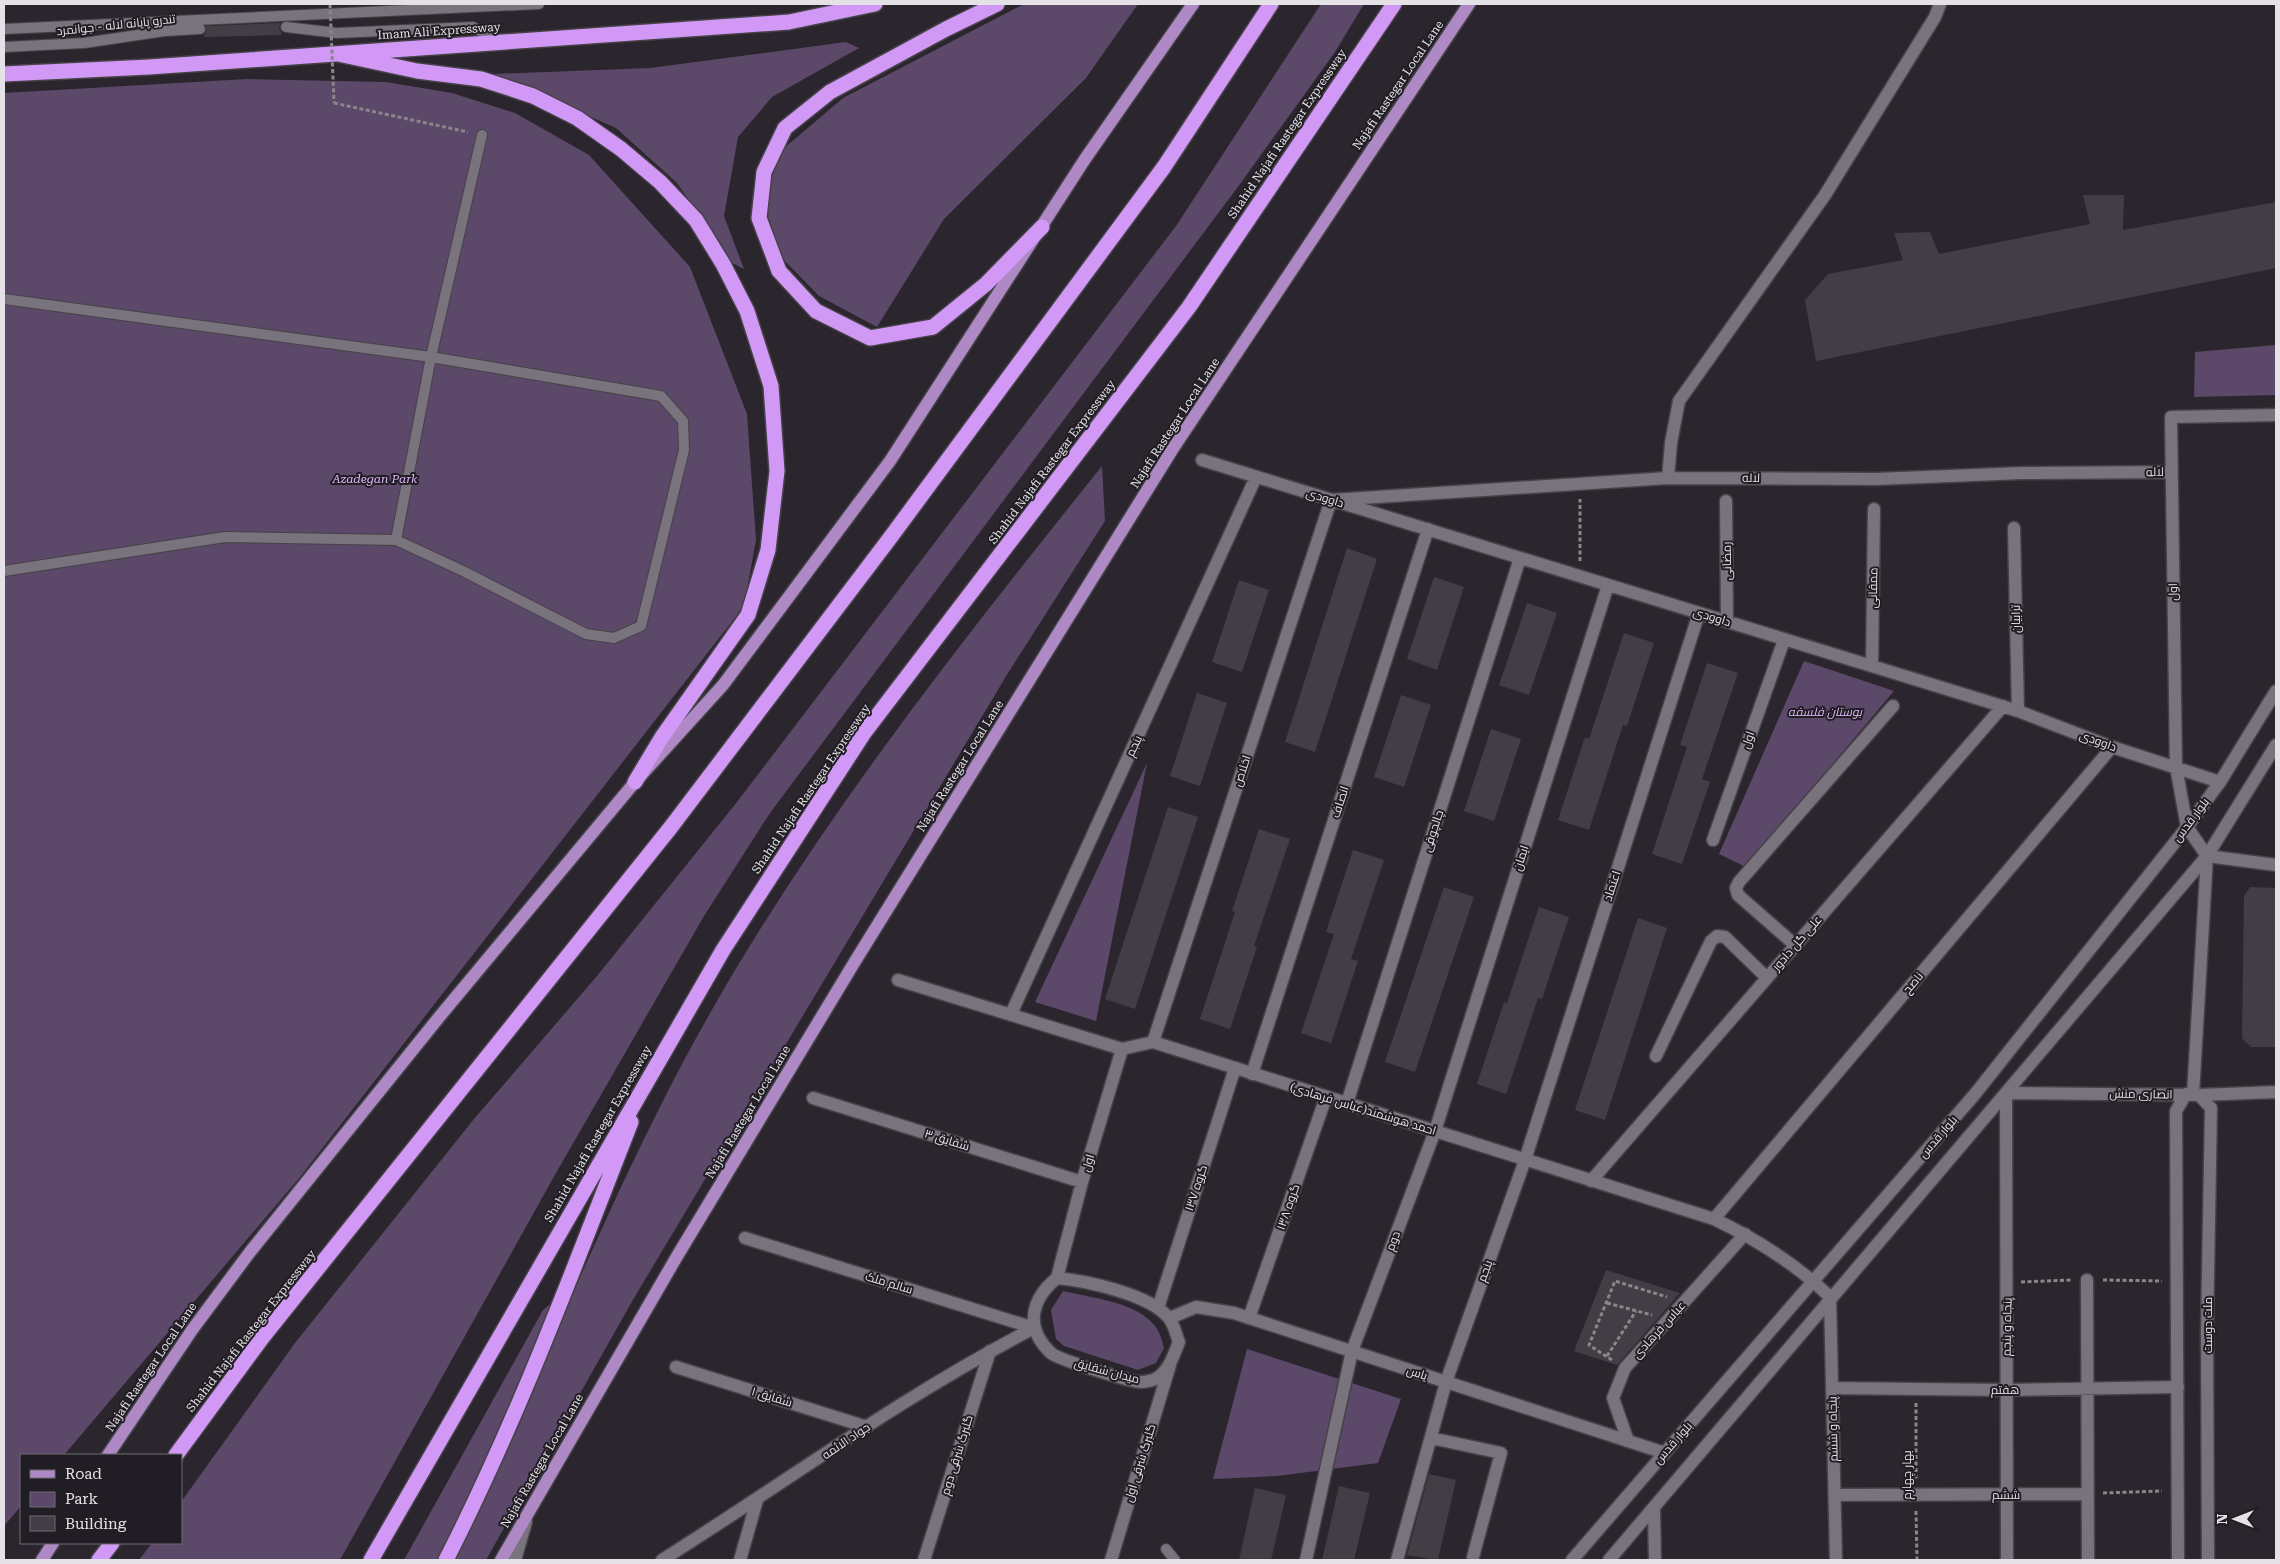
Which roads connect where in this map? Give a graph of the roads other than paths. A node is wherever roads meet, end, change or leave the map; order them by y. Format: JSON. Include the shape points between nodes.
{"nodes":[{"id":1,"x":539,"y":4,"type":"edge"},
{"id":2,"x":875,"y":4,"type":"edge"},
{"id":3,"x":997,"y":4,"type":"edge"},
{"id":4,"x":1193,"y":4,"type":"edge"},
{"id":5,"x":1271,"y":4,"type":"edge"},
{"id":6,"x":1394,"y":4,"type":"edge"},
{"id":7,"x":1469,"y":4,"type":"edge"},
{"id":8,"x":1940,"y":4,"type":"edge"},
{"id":9,"x":286,"y":26,"type":"dead end"},
{"id":10,"x":4,"y":28,"type":"edge"},
{"id":11,"x":200,"y":29,"type":"dead end"},
{"id":12,"x":500,"y":42,"type":"junction"},
{"id":13,"x":4,"y":47,"type":"edge"},
{"id":14,"x":338,"y":54,"type":"junction"},
{"id":15,"x":4,"y":74,"type":"edge"},
{"id":16,"x":482,"y":135,"type":"road end"},
{"id":17,"x":1042,"y":227,"type":"junction"},
{"id":18,"x":4,"y":299,"type":"edge"},
{"id":19,"x":431,"y":357,"type":"junction"},
{"id":20,"x":2276,"y":415,"type":"edge"},
{"id":21,"x":1202,"y":460,"type":"dead end"},
{"id":22,"x":2170,"y":472,"type":"junction"},
{"id":23,"x":1256,"y":477,"type":"junction"},
{"id":24,"x":1668,"y":478,"type":"junction"},
{"id":25,"x":1331,"y":500,"type":"junction"},
{"id":26,"x":1726,"y":501,"type":"dead end"},
{"id":27,"x":1874,"y":509,"type":"dead end"},
{"id":28,"x":2014,"y":528,"type":"dead end"},
{"id":29,"x":1428,"y":530,"type":"junction"},
{"id":30,"x":396,"y":540,"type":"junction"},
{"id":31,"x":1520,"y":558,"type":"junction"},
{"id":32,"x":4,"y":571,"type":"edge"},
{"id":33,"x":1608,"y":585,"type":"junction"},
{"id":34,"x":1699,"y":613,"type":"junction"},
{"id":35,"x":1727,"y":622,"type":"junction"},
{"id":36,"x":1784,"y":640,"type":"junction"},
{"id":37,"x":1872,"y":666,"type":"junction"},
{"id":38,"x":2276,"y":691,"type":"edge"},
{"id":39,"x":1894,"y":706,"type":"dead end"},
{"id":40,"x":2003,"y":706,"type":"junction"},
{"id":41,"x":2018,"y":711,"type":"junction"},
{"id":42,"x":2276,"y":745,"type":"edge"},
{"id":43,"x":2112,"y":747,"type":"junction"},
{"id":44,"x":2176,"y":766,"type":"junction"},
{"id":45,"x":634,"y":782,"type":"junction"},
{"id":46,"x":2220,"y":782,"type":"junction"},
{"id":47,"x":2187,"y":827,"type":"junction"},
{"id":48,"x":1713,"y":840,"type":"dead end"},
{"id":49,"x":2207,"y":856,"type":"junction"},
{"id":50,"x":2276,"y":865,"type":"edge"},
{"id":51,"x":1795,"y":946,"type":"junction"},
{"id":52,"x":1767,"y":978,"type":"junction"},
{"id":53,"x":898,"y":980,"type":"dead end"},
{"id":54,"x":1011,"y":1014,"type":"junction"},
{"id":55,"x":1153,"y":1042,"type":"junction"},
{"id":56,"x":1122,"y":1049,"type":"junction"},
{"id":57,"x":1656,"y":1056,"type":"dead end"},
{"id":58,"x":1235,"y":1068,"type":"junction"},
{"id":59,"x":1252,"y":1074,"type":"junction"},
{"id":60,"x":649,"y":1076,"type":"junction"},
{"id":61,"x":2276,"y":1092,"type":"edge"},
{"id":62,"x":2006,"y":1093,"type":"junction"},
{"id":63,"x":2193,"y":1095,"type":"junction"},
{"id":64,"x":1326,"y":1097,"type":"junction"},
{"id":65,"x":812,"y":1098,"type":"dead end"},
{"id":66,"x":1346,"y":1103,"type":"junction"},
{"id":67,"x":1435,"y":1131,"type":"junction"},
{"id":68,"x":1525,"y":1160,"type":"junction"},
{"id":69,"x":1591,"y":1181,"type":"junction"},
{"id":70,"x":1082,"y":1182,"type":"junction"},
{"id":71,"x":1714,"y":1220,"type":"junction"},
{"id":72,"x":1745,"y":1234,"type":"junction"},
{"id":73,"x":745,"y":1238,"type":"dead end"},
{"id":74,"x":1057,"y":1278,"type":"junction"},
{"id":75,"x":2087,"y":1280,"type":"dead end"},
{"id":76,"x":1814,"y":1282,"type":"junction"},
{"id":77,"x":1830,"y":1297,"type":"junction"},
{"id":78,"x":1158,"y":1308,"type":"junction"},
{"id":79,"x":1170,"y":1318,"type":"junction"},
{"id":80,"x":1249,"y":1318,"type":"junction"},
{"id":81,"x":1034,"y":1328,"type":"junction"},
{"id":82,"x":990,"y":1351,"type":"junction"},
{"id":83,"x":1352,"y":1352,"type":"junction"},
{"id":84,"x":1170,"y":1365,"type":"junction"},
{"id":85,"x":676,"y":1367,"type":"dead end"},
{"id":86,"x":1446,"y":1382,"type":"junction"},
{"id":87,"x":2178,"y":1387,"type":"junction"},
{"id":88,"x":1832,"y":1388,"type":"junction"},
{"id":89,"x":2088,"y":1389,"type":"junction"},
{"id":90,"x":2007,"y":1390,"type":"junction"},
{"id":91,"x":867,"y":1426,"type":"junction"},
{"id":92,"x":1431,"y":1438,"type":"junction"},
{"id":93,"x":1628,"y":1441,"type":"junction"},
{"id":94,"x":1665,"y":1453,"type":"junction"},
{"id":95,"x":109,"y":1454,"type":"edge"},
{"id":96,"x":177,"y":1454,"type":"edge"},
{"id":97,"x":2088,"y":1494,"type":"junction"},
{"id":98,"x":1835,"y":1495,"type":"junction"},
{"id":99,"x":2008,"y":1495,"type":"junction"},
{"id":100,"x":757,"y":1500,"type":"junction"},
{"id":101,"x":529,"y":1510,"type":"junction"},
{"id":102,"x":1654,"y":1510,"type":"junction"},
{"id":103,"x":52,"y":1544,"type":"edge"},
{"id":104,"x":111,"y":1544,"type":"edge"},
{"id":105,"x":1166,"y":1549,"type":"dead end"},
{"id":106,"x":1473,"y":1557,"type":"dead end"},
{"id":107,"x":42,"y":1560,"type":"edge"},
{"id":108,"x":99,"y":1560,"type":"edge"},
{"id":109,"x":371,"y":1560,"type":"edge"},
{"id":110,"x":446,"y":1560,"type":"edge"},
{"id":111,"x":501,"y":1560,"type":"edge"},
{"id":112,"x":515,"y":1560,"type":"edge"},
{"id":113,"x":662,"y":1560,"type":"edge"},
{"id":114,"x":740,"y":1560,"type":"edge"},
{"id":115,"x":924,"y":1560,"type":"edge"},
{"id":116,"x":1111,"y":1560,"type":"edge"},
{"id":117,"x":1175,"y":1560,"type":"edge"},
{"id":118,"x":1306,"y":1560,"type":"edge"},
{"id":119,"x":1397,"y":1560,"type":"edge"},
{"id":120,"x":1572,"y":1560,"type":"edge"},
{"id":121,"x":1609,"y":1560,"type":"edge"},
{"id":122,"x":1655,"y":1560,"type":"edge"},
{"id":123,"x":1836,"y":1560,"type":"edge"},
{"id":124,"x":2007,"y":1560,"type":"edge"},
{"id":125,"x":2088,"y":1560,"type":"edge"},
{"id":126,"x":2178,"y":1560,"type":"edge"},
{"id":127,"x":2208,"y":1560,"type":"edge"}],
"edges":[{"from":1,"to":10,"type":"lane"},
{"from":2,"to":12,"type":"highway","name":"Imam Ali Expressway","via":[[789,22]]},
{"from":3,"to":17,"type":"highway","via":[[830,92],[785,128],[764,172],[759,218],[779,270],[816,311],[870,338],[933,327],[986,284]]},
{"from":4,"to":17,"type":"main road","name":"Najafi Rastegar Local Lane"},
{"from":5,"to":96,"type":"highway","name":"Shahid Najafi Rastegar Expressway","via":[[1164,167],[879,553],[671,827],[262,1338]]},
{"from":6,"to":60,"type":"highway","name":"Shahid Najafi Rastegar Expressway","via":[[1189,307],[864,733],[723,950]]},
{"from":7,"to":101,"type":"main road","name":"Najafi Rastegar Local Lane","via":[[1172,450],[716,1190]]},
{"from":8,"to":24,"type":"street","via":[[1825,195],[1679,400]]},
{"from":9,"to":12,"type":"lane","via":[[337,33],[473,27]]},
{"from":11,"to":13,"type":"lane","name":"تندرو پایانه لاله - جوانمرد","via":[[84,43]]},
{"from":12,"to":14,"type":"highway","name":"Imam Ali Expressway"},
{"from":14,"to":15,"type":"highway","name":"Imam Ali Expressway"},
{"from":14,"to":45,"type":"highway","via":[[417,71],[481,79],[533,96],[577,118],[621,148],[696,220],[747,310],[771,386],[778,471],[768,550],[748,615],[662,736]]},
{"from":16,"to":19,"type":"lane"},
{"from":17,"to":45,"type":"main road","name":"Najafi Rastegar Local Lane","via":[[890,461],[723,684]]},
{"from":18,"to":19,"type":"lane"},
{"from":19,"to":30,"type":"lane"},
{"from":19,"to":30,"type":"lane","via":[[661,396],[682,421],[684,450],[641,626],[614,638],[586,634]]},
{"from":20,"to":22,"type":"street","name":"اول","via":[[2170,417]]},
{"from":21,"to":23,"type":"street","name":"داوودی"},
{"from":22,"to":24,"type":"street","name":"لاله","via":[[2022,473],[1876,479]]},
{"from":22,"to":44,"type":"street","name":"اول"},
{"from":23,"to":25,"type":"street","name":"داوودی"},
{"from":23,"to":54,"type":"street","name":"پنجم"},
{"from":24,"to":25,"type":"street","name":"لاله"},
{"from":25,"to":29,"type":"street","name":"داوودی"},
{"from":25,"to":55,"type":"street","name":"اخلاص"},
{"from":26,"to":35,"type":"street","name":"رمضانی"},
{"from":27,"to":37,"type":"street","name":"ممقانی"},
{"from":28,"to":41,"type":"street","name":"ترابیان"},
{"from":29,"to":31,"type":"street","name":"داوودی"},
{"from":29,"to":59,"type":"street","name":"انصاف"},
{"from":30,"to":32,"type":"lane","via":[[226,537]]},
{"from":31,"to":33,"type":"street","name":"داوودی"},
{"from":31,"to":66,"type":"street","name":"چالچوقی"},
{"from":33,"to":34,"type":"street","name":"داوودی"},
{"from":33,"to":67,"type":"street","name":"ایمان"},
{"from":34,"to":35,"type":"street","name":"داوودی"},
{"from":34,"to":68,"type":"street","name":"اعتماد"},
{"from":35,"to":36,"type":"street","name":"داوودی"},
{"from":36,"to":37,"type":"street","name":"داوودی"},
{"from":36,"to":48,"type":"street","name":"اول"},
{"from":37,"to":40,"type":"street","name":"داوودی"},
{"from":38,"to":46,"type":"street","name":"بلوار قدس"},
{"from":39,"to":51,"type":"street","via":[[1736,888],[1738,895]]},
{"from":40,"to":41,"type":"street","name":"داوودی"},
{"from":40,"to":51,"type":"street","name":"علی گل دادور"},
{"from":41,"to":43,"type":"street","name":"داوودی"},
{"from":42,"to":49,"type":"street","name":"بلوار قدس"},
{"from":43,"to":44,"type":"street","name":"داوودی"},
{"from":43,"to":71,"type":"street","name":"ناصح"},
{"from":44,"to":46,"type":"street","name":"داوودی"},
{"from":44,"to":47,"type":"street","name":"اول"},
{"from":45,"to":95,"type":"main road","name":"Najafi Rastegar Local Lane","via":[[250,1252],[192,1330]]},
{"from":46,"to":47,"type":"street","name":"بلوار قدس"},
{"from":47,"to":49,"type":"street"},
{"from":47,"to":76,"type":"street","name":"بلوار قدس","via":[[1975,1094]]},
{"from":49,"to":50,"type":"street"},
{"from":49,"to":62,"type":"street","name":"بلوار قدس"},
{"from":49,"to":63,"type":"street"},
{"from":51,"to":52,"type":"street","name":"علی گل دادور"},
{"from":52,"to":57,"type":"street","via":[[1725,937],[1717,936],[1711,941]]},
{"from":52,"to":69,"type":"street","name":"علی گل دادور"},
{"from":53,"to":54,"type":"street"},
{"from":54,"to":56,"type":"street"},
{"from":55,"to":56,"type":"street"},
{"from":55,"to":58,"type":"street","name":"احمد هوشمند(عباس فرهادی)"},
{"from":56,"to":70,"type":"street","name":"اول"},
{"from":58,"to":59,"type":"street","name":"احمد هوشمند(عباس فرهادی)"},
{"from":58,"to":78,"type":"street","name":"گروه ۱۳۷"},
{"from":59,"to":64,"type":"street","name":"احمد هوشمند(عباس فرهادی)"},
{"from":60,"to":109,"type":"highway","name":"Shahid Najafi Rastegar Expressway"},
{"from":60,"to":110,"type":"highway","via":[[550,1330],[486,1480]]},
{"from":61,"to":63,"type":"street","name":"انصاری منش"},
{"from":62,"to":63,"type":"street","name":"انصاری منش"},
{"from":62,"to":77,"type":"street","name":"بلوار قدس"},
{"from":62,"to":90,"type":"street","name":"پنجاه و پنجم"},
{"from":63,"to":87,"type":"street","via":[[2176,1111]]},
{"from":63,"to":127,"type":"street","name":"ملت دوست","via":[[2211,1108],[2207,1331]]},
{"from":64,"to":66,"type":"street","name":"احمد هوشمند(عباس فرهادی)"},
{"from":64,"to":80,"type":"street","name":"گروه ۱۳۸"},
{"from":65,"to":70,"type":"street","name":"شقایق ۳"},
{"from":66,"to":67,"type":"street","name":"احمد هوشمند(عباس فرهادی)"},
{"from":67,"to":68,"type":"street","name":"احمد هوشمند(عباس فرهادی)"},
{"from":67,"to":83,"type":"street","name":"دوم"},
{"from":68,"to":69,"type":"street","name":"احمد هوشمند(عباس فرهادی)"},
{"from":68,"to":86,"type":"street","name":"پنجم"},
{"from":69,"to":71,"type":"street","name":"احمد هوشمند(عباس فرهادی)"},
{"from":70,"to":74,"type":"street","name":"اول"},
{"from":71,"to":72,"type":"street","name":"احمد هوشمند(عباس فرهادی)"},
{"from":72,"to":76,"type":"street","name":"احمد هوشمند(عباس فرهادی)"},
{"from":72,"to":93,"type":"street","name":"عباس فرهادی","via":[[1625,1368],[1613,1398]]},
{"from":73,"to":81,"type":"street","name":"سالم ملک"},
{"from":74,"to":78,"type":"street","via":[[1112,1288]]},
{"from":74,"to":81,"type":"street","via":[[1044,1288],[1035,1307]]},
{"from":75,"to":89,"type":"street"},
{"from":76,"to":77,"type":"street","name":"احمد هوشمند(عباس فرهادی)"},
{"from":76,"to":94,"type":"street","name":"بلوار قدس"},
{"from":77,"to":88,"type":"street","name":"پنجاه و ششم"},
{"from":77,"to":102,"type":"street","name":"بلوار قدس"},
{"from":78,"to":79,"type":"street"},
{"from":79,"to":80,"type":"street","name":"یاس","via":[[1196,1307]]},
{"from":79,"to":84,"type":"street","via":[[1179,1342]]},
{"from":80,"to":83,"type":"street","name":"یاس"},
{"from":81,"to":82,"type":"street","name":"جواد الائمه"},
{"from":81,"to":84,"type":"street","name":"میدان شقایق","via":[[1052,1354],[1141,1383],[1158,1378]]},
{"from":82,"to":91,"type":"street","name":"جواد الائمه"},
{"from":82,"to":115,"type":"street","name":"گلبرگ شرقی دوم"},
{"from":83,"to":86,"type":"street","name":"یاس"},
{"from":83,"to":118,"type":"street","name":"دوم"},
{"from":84,"to":116,"type":"street","name":"گلبرگ شرقی اول"},
{"from":85,"to":91,"type":"street","name":"شقایق ۱"},
{"from":86,"to":92,"type":"street","name":"پنجم"},
{"from":86,"to":93,"type":"street","name":"یاس"},
{"from":87,"to":89,"type":"street","name":"هفتم"},
{"from":87,"to":126,"type":"street"},
{"from":88,"to":90,"type":"street","name":"هفتم"},
{"from":88,"to":98,"type":"street","name":"پنجاه و ششم"},
{"from":89,"to":90,"type":"street","name":"هفتم"},
{"from":89,"to":97,"type":"street"},
{"from":90,"to":99,"type":"street","name":"پنجاه و پنجم"},
{"from":91,"to":100,"type":"street","name":"جواد الائمه"},
{"from":92,"to":106,"type":"street","via":[[1501,1453]]},
{"from":92,"to":119,"type":"street","name":"پنجم"},
{"from":93,"to":94,"type":"street","name":"یاس"},
{"from":94,"to":120,"type":"street","name":"بلوار قدس"},
{"from":97,"to":99,"type":"street","name":"ششم"},
{"from":97,"to":125,"type":"street"},
{"from":98,"to":99,"type":"street","name":"ششم"},
{"from":98,"to":123,"type":"street","name":"پنجاه و ششم"},
{"from":99,"to":124,"type":"street","name":"پنجاه و پنجم"},
{"from":100,"to":113,"type":"street","name":"جواد الائمه"},
{"from":100,"to":114,"type":"street"},
{"from":101,"to":111,"type":"main road","name":"Najafi Rastegar Local Lane"},
{"from":101,"to":112,"type":"street"},
{"from":102,"to":121,"type":"street","name":"بلوار قدس"},
{"from":102,"to":122,"type":"street"},
{"from":103,"to":107,"type":"main road"},
{"from":104,"to":108,"type":"highway"},
{"from":105,"to":117,"type":"lane"}]}
